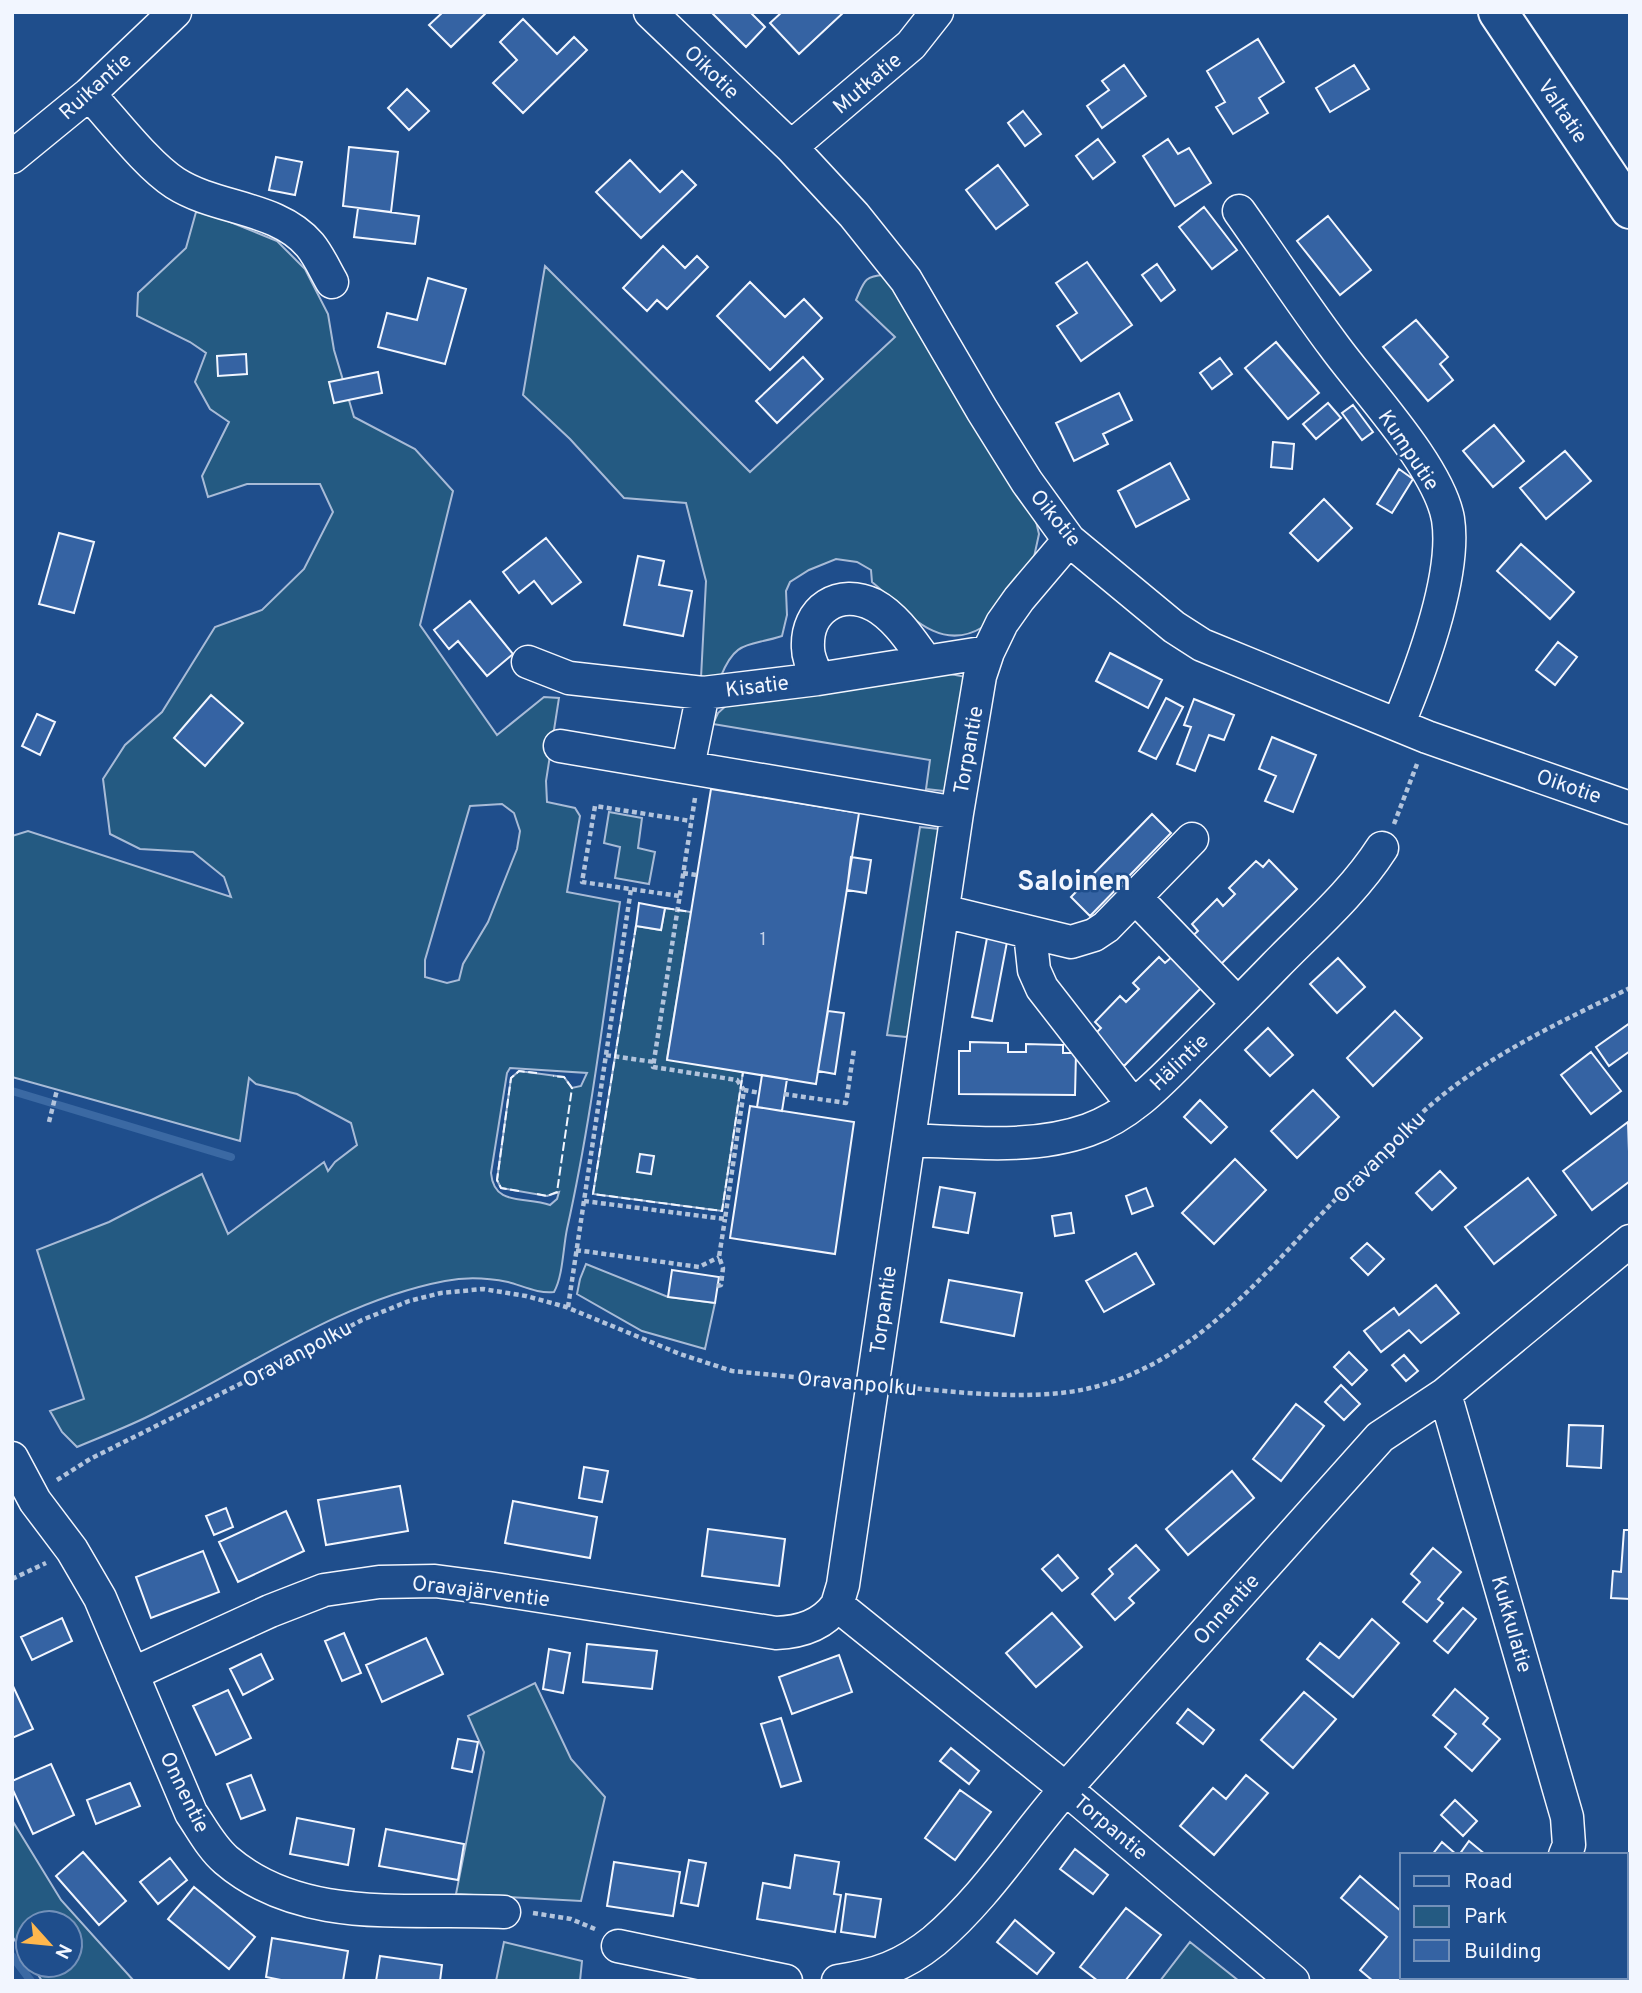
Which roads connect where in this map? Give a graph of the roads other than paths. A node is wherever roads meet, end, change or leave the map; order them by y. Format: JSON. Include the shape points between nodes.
{"nodes":[{"id":1,"x":175,"y":12,"type":"edge"},
{"id":2,"x":650,"y":12,"type":"edge"},
{"id":3,"x":937,"y":12,"type":"edge"},
{"id":4,"x":1498,"y":12,"type":"edge"},
{"id":5,"x":89,"y":94,"type":"junction"},
{"id":6,"x":791,"y":147,"type":"junction"},
{"id":7,"x":12,"y":157,"type":"edge"},
{"id":8,"x":1630,"y":209,"type":"edge"},
{"id":9,"x":1239,"y":211,"type":"dead end"},
{"id":10,"x":332,"y":282,"type":"dead end"},
{"id":11,"x":1069,"y":540,"type":"junction"},
{"id":12,"x":988,"y":652,"type":"junction"},
{"id":13,"x":925,"y":660,"type":"junction"},
{"id":14,"x":528,"y":662,"type":"dead end"},
{"id":15,"x":818,"y":679,"type":"junction"},
{"id":16,"x":703,"y":693,"type":"junction"},
{"id":17,"x":1398,"y":725,"type":"junction"},
{"id":18,"x":560,"y":746,"type":"dead end"},
{"id":19,"x":694,"y":769,"type":"junction"},
{"id":20,"x":1630,"y":808,"type":"edge"},
{"id":21,"x":957,"y":813,"type":"junction"},
{"id":22,"x":1192,"y":839,"type":"dead end"},
{"id":23,"x":1382,"y":848,"type":"road end"},
{"id":24,"x":1135,"y":897,"type":"junction"},
{"id":25,"x":943,"y":911,"type":"junction"},
{"id":26,"x":1030,"y":933,"type":"junction"},
{"id":27,"x":1238,"y":1004,"type":"junction"},
{"id":28,"x":1133,"y":1105,"type":"junction"},
{"id":29,"x":909,"y":1140,"type":"junction"},
{"id":30,"x":1630,"y":1241,"type":"edge"},
{"id":31,"x":1445,"y":1394,"type":"junction"},
{"id":32,"x":12,"y":1458,"type":"edge"},
{"id":33,"x":23,"y":1506,"type":"edge"},
{"id":34,"x":837,"y":1605,"type":"junction"},
{"id":35,"x":132,"y":1674,"type":"junction"},
{"id":36,"x":1066,"y":1789,"type":"junction"},
{"id":37,"x":1566,"y":1853,"type":"edge"},
{"id":38,"x":504,"y":1912,"type":"road end"},
{"id":39,"x":618,"y":1946,"type":"road end"},
{"id":40,"x":786,"y":1981,"type":"edge"},
{"id":41,"x":838,"y":1981,"type":"edge"},
{"id":42,"x":1293,"y":1981,"type":"edge"}],
"edges":[{"from":1,"to":5,"type":"street","name":"Ruikantie"},
{"from":2,"to":6,"type":"street","name":"Oikotie"},
{"from":3,"to":6,"type":"street","name":"Mutkatie","via":[[911,45]]},
{"from":4,"to":8,"type":"highway","name":"Valtatie"},
{"from":5,"to":7,"type":"street","name":"Ruikantie"},
{"from":5,"to":10,"type":"street","via":[[160,173],[216,203],[293,229],[310,246]]},
{"from":6,"to":11,"type":"street","name":"Oikotie","via":[[906,280],[1008,451]]},
{"from":9,"to":17,"type":"street","name":"Kumputie","via":[[1432,479],[1448,519],[1449,554],[1440,598]]},
{"from":11,"to":12,"type":"street","name":"Torpantie","via":[[1019,599]]},
{"from":11,"to":17,"type":"street","name":"Oikotie","via":[[1174,628],[1202,645]]},
{"from":12,"to":13,"type":"street","name":"Kisatie"},
{"from":12,"to":21,"type":"street","name":"Torpantie"},
{"from":13,"to":15,"type":"street","name":"Kisatie"},
{"from":13,"to":15,"type":"street","via":[[884,612],[845,599],[822,609],[809,636],[808,649]]},
{"from":14,"to":16,"type":"street","name":"Kisatie","via":[[569,678]]},
{"from":15,"to":16,"type":"street","name":"Kisatie"},
{"from":16,"to":19,"type":"street"},
{"from":17,"to":20,"type":"street","name":"Oikotie"},
{"from":18,"to":19,"type":"street"},
{"from":19,"to":21,"type":"street"},
{"from":21,"to":25,"type":"street","name":"Torpantie"},
{"from":22,"to":24,"type":"street"},
{"from":23,"to":27,"type":"street","name":"Hälintie","via":[[1359,880]]},
{"from":24,"to":26,"type":"street","via":[[1106,927],[1081,940]]},
{"from":24,"to":27,"type":"street"},
{"from":25,"to":26,"type":"street"},
{"from":25,"to":29,"type":"street","name":"Torpantie"},
{"from":26,"to":28,"type":"street","via":[[1034,970],[1042,988]]},
{"from":27,"to":28,"type":"street","name":"Hälintie"},
{"from":28,"to":29,"type":"street","name":"Hälintie","via":[[1089,1130],[1042,1140]]},
{"from":29,"to":34,"type":"street","name":"Torpantie"},
{"from":30,"to":31,"type":"street","name":"Onnentie"},
{"from":31,"to":36,"type":"street","name":"Onnentie","via":[[1380,1437]]},
{"from":31,"to":37,"type":"street","name":"Kukkulatie","via":[[1567,1817]]},
{"from":32,"to":33,"type":"street","name":"Onnentie"},
{"from":33,"to":35,"type":"street","name":"Onnentie","via":[[72,1550],[100,1598]]},
{"from":34,"to":35,"type":"street","name":"Oravajärventie","via":[[811,1626],[776,1633],[475,1586],[379,1582],[324,1590]]},
{"from":34,"to":36,"type":"street","name":"Torpantie"},
{"from":35,"to":38,"type":"street","name":"Onnentie","via":[[191,1813],[225,1859],[249,1877],[292,1898],[325,1905]]},
{"from":36,"to":41,"type":"street","name":"Onnentie","via":[[973,1903],[932,1942],[901,1965]]},
{"from":36,"to":42,"type":"street","name":"Torpantie"},
{"from":39,"to":40,"type":"street"}]}
